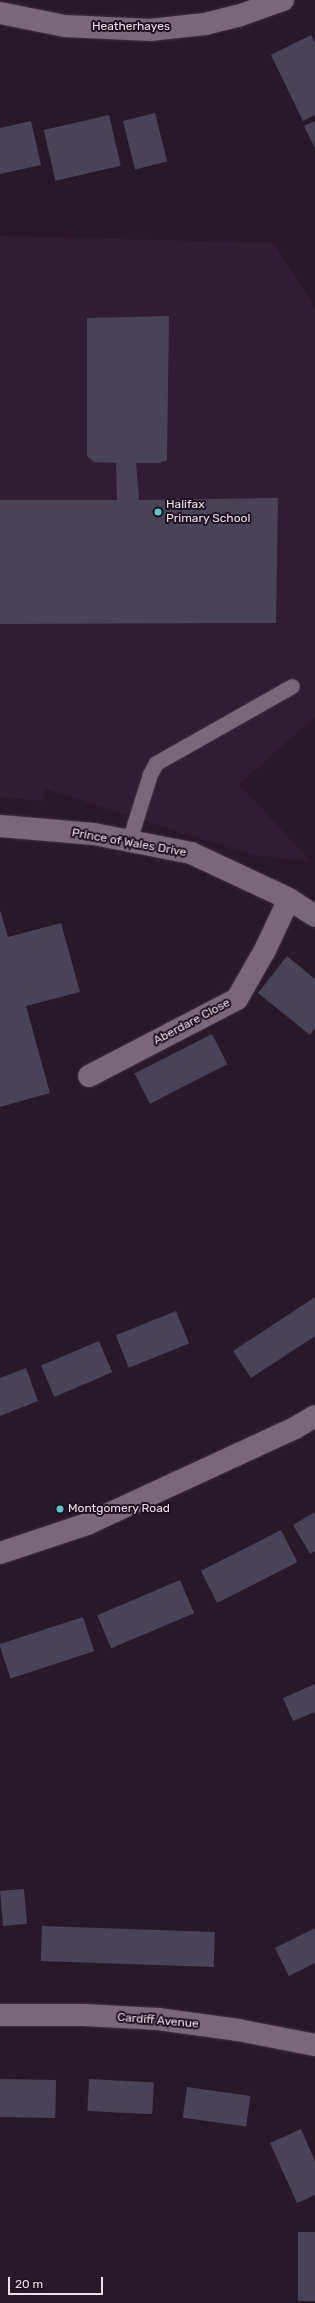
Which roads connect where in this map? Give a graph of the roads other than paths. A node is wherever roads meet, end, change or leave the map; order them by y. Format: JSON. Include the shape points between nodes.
{"nodes":[{"id":1,"x":283,"y":0,"type":"edge"},
{"id":2,"x":0,"y":13,"type":"edge"},
{"id":3,"x":292,"y":686,"type":"dead end"},
{"id":4,"x":0,"y":826,"type":"edge"},
{"id":5,"x":128,"y":841,"type":"junction"},
{"id":6,"x":289,"y":899,"type":"junction"},
{"id":7,"x":315,"y":916,"type":"edge"},
{"id":8,"x":89,"y":1076,"type":"dead end"},
{"id":9,"x":315,"y":1416,"type":"edge"},
{"id":10,"x":0,"y":1553,"type":"edge"},
{"id":11,"x":0,"y":2014,"type":"edge"},
{"id":12,"x":315,"y":2045,"type":"edge"}],
"edges":[{"from":1,"to":2,"type":"street","name":"Heatherhayes","via":[[238,16],[205,24],[150,30],[65,26]]},
{"from":3,"to":5,"type":"lane","via":[[156,762]]},
{"from":4,"to":5,"type":"street","name":"Prince of Wales Drive","via":[[94,834]]},
{"from":5,"to":6,"type":"street","name":"Prince of Wales Drive","via":[[191,853]]},
{"from":6,"to":7,"type":"street","name":"Prince of Wales Drive"},
{"from":6,"to":8,"type":"street","name":"Aberdare Close","via":[[265,950],[237,999]]},
{"from":9,"to":10,"type":"street","via":[[295,1428],[87,1524]]},
{"from":11,"to":12,"type":"street","name":"Cardiff Avenue","via":[[158,2019],[238,2030]]}]}
